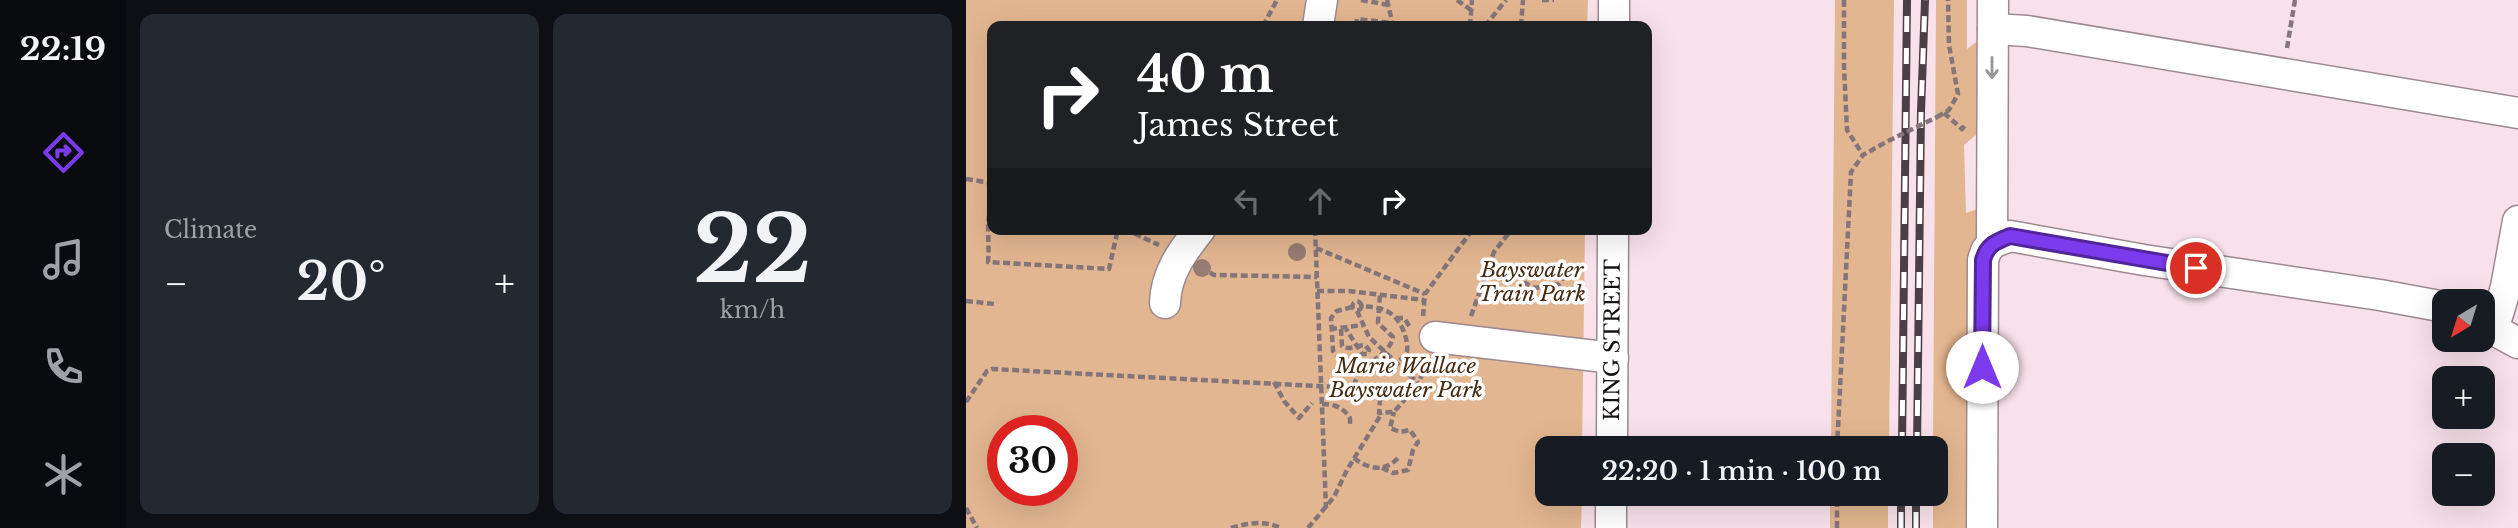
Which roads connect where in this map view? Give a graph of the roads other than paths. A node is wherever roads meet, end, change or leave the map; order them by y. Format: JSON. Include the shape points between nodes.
{"nodes":[{"id":1,"x":1322,"y":0,"type":"edge"},
{"id":2,"x":1614,"y":0,"type":"edge"},
{"id":3,"x":1993,"y":15,"type":"edge"},
{"id":4,"x":1319,"y":21,"type":"edge"},
{"id":5,"x":1614,"y":21,"type":"edge"},
{"id":6,"x":2518,"y":113,"type":"edge"},
{"id":7,"x":2518,"y":221,"type":"edge"},
{"id":8,"x":1195,"y":235,"type":"edge"},
{"id":9,"x":1613,"y":235,"type":"edge"},
{"id":10,"x":1992,"y":243,"type":"junction"},
{"id":11,"x":1165,"y":303,"type":"dead end"},
{"id":12,"x":2432,"y":305,"type":"edge"},
{"id":13,"x":2498,"y":332,"type":"edge"},
{"id":14,"x":1440,"y":333,"type":"road end"},
{"id":15,"x":1613,"y":358,"type":"junction"},
{"id":16,"x":1612,"y":436,"type":"edge"},
{"id":17,"x":1611,"y":506,"type":"edge"},
{"id":18,"x":1611,"y":528,"type":"edge"},
{"id":19,"x":1982,"y":528,"type":"edge"}],
"edges":[{"from":1,"to":4,"type":"street"},
{"from":2,"to":5,"type":"street"},
{"from":3,"to":6,"type":"street","via":[[2027,31]]},
{"from":3,"to":10,"type":"street","one_way":true},
{"from":7,"to":13,"type":"street"},
{"from":8,"to":11,"type":"street","via":[[1179,256]]},
{"from":9,"to":15,"type":"street","name":"KING STREET"},
{"from":10,"to":12,"type":"street","via":[[2010,236]]},
{"from":10,"to":19,"type":"street","via":[[1983,260]]},
{"from":14,"to":15,"type":"street"},
{"from":15,"to":16,"type":"street","name":"KING STREET"},
{"from":17,"to":18,"type":"street"}]}
